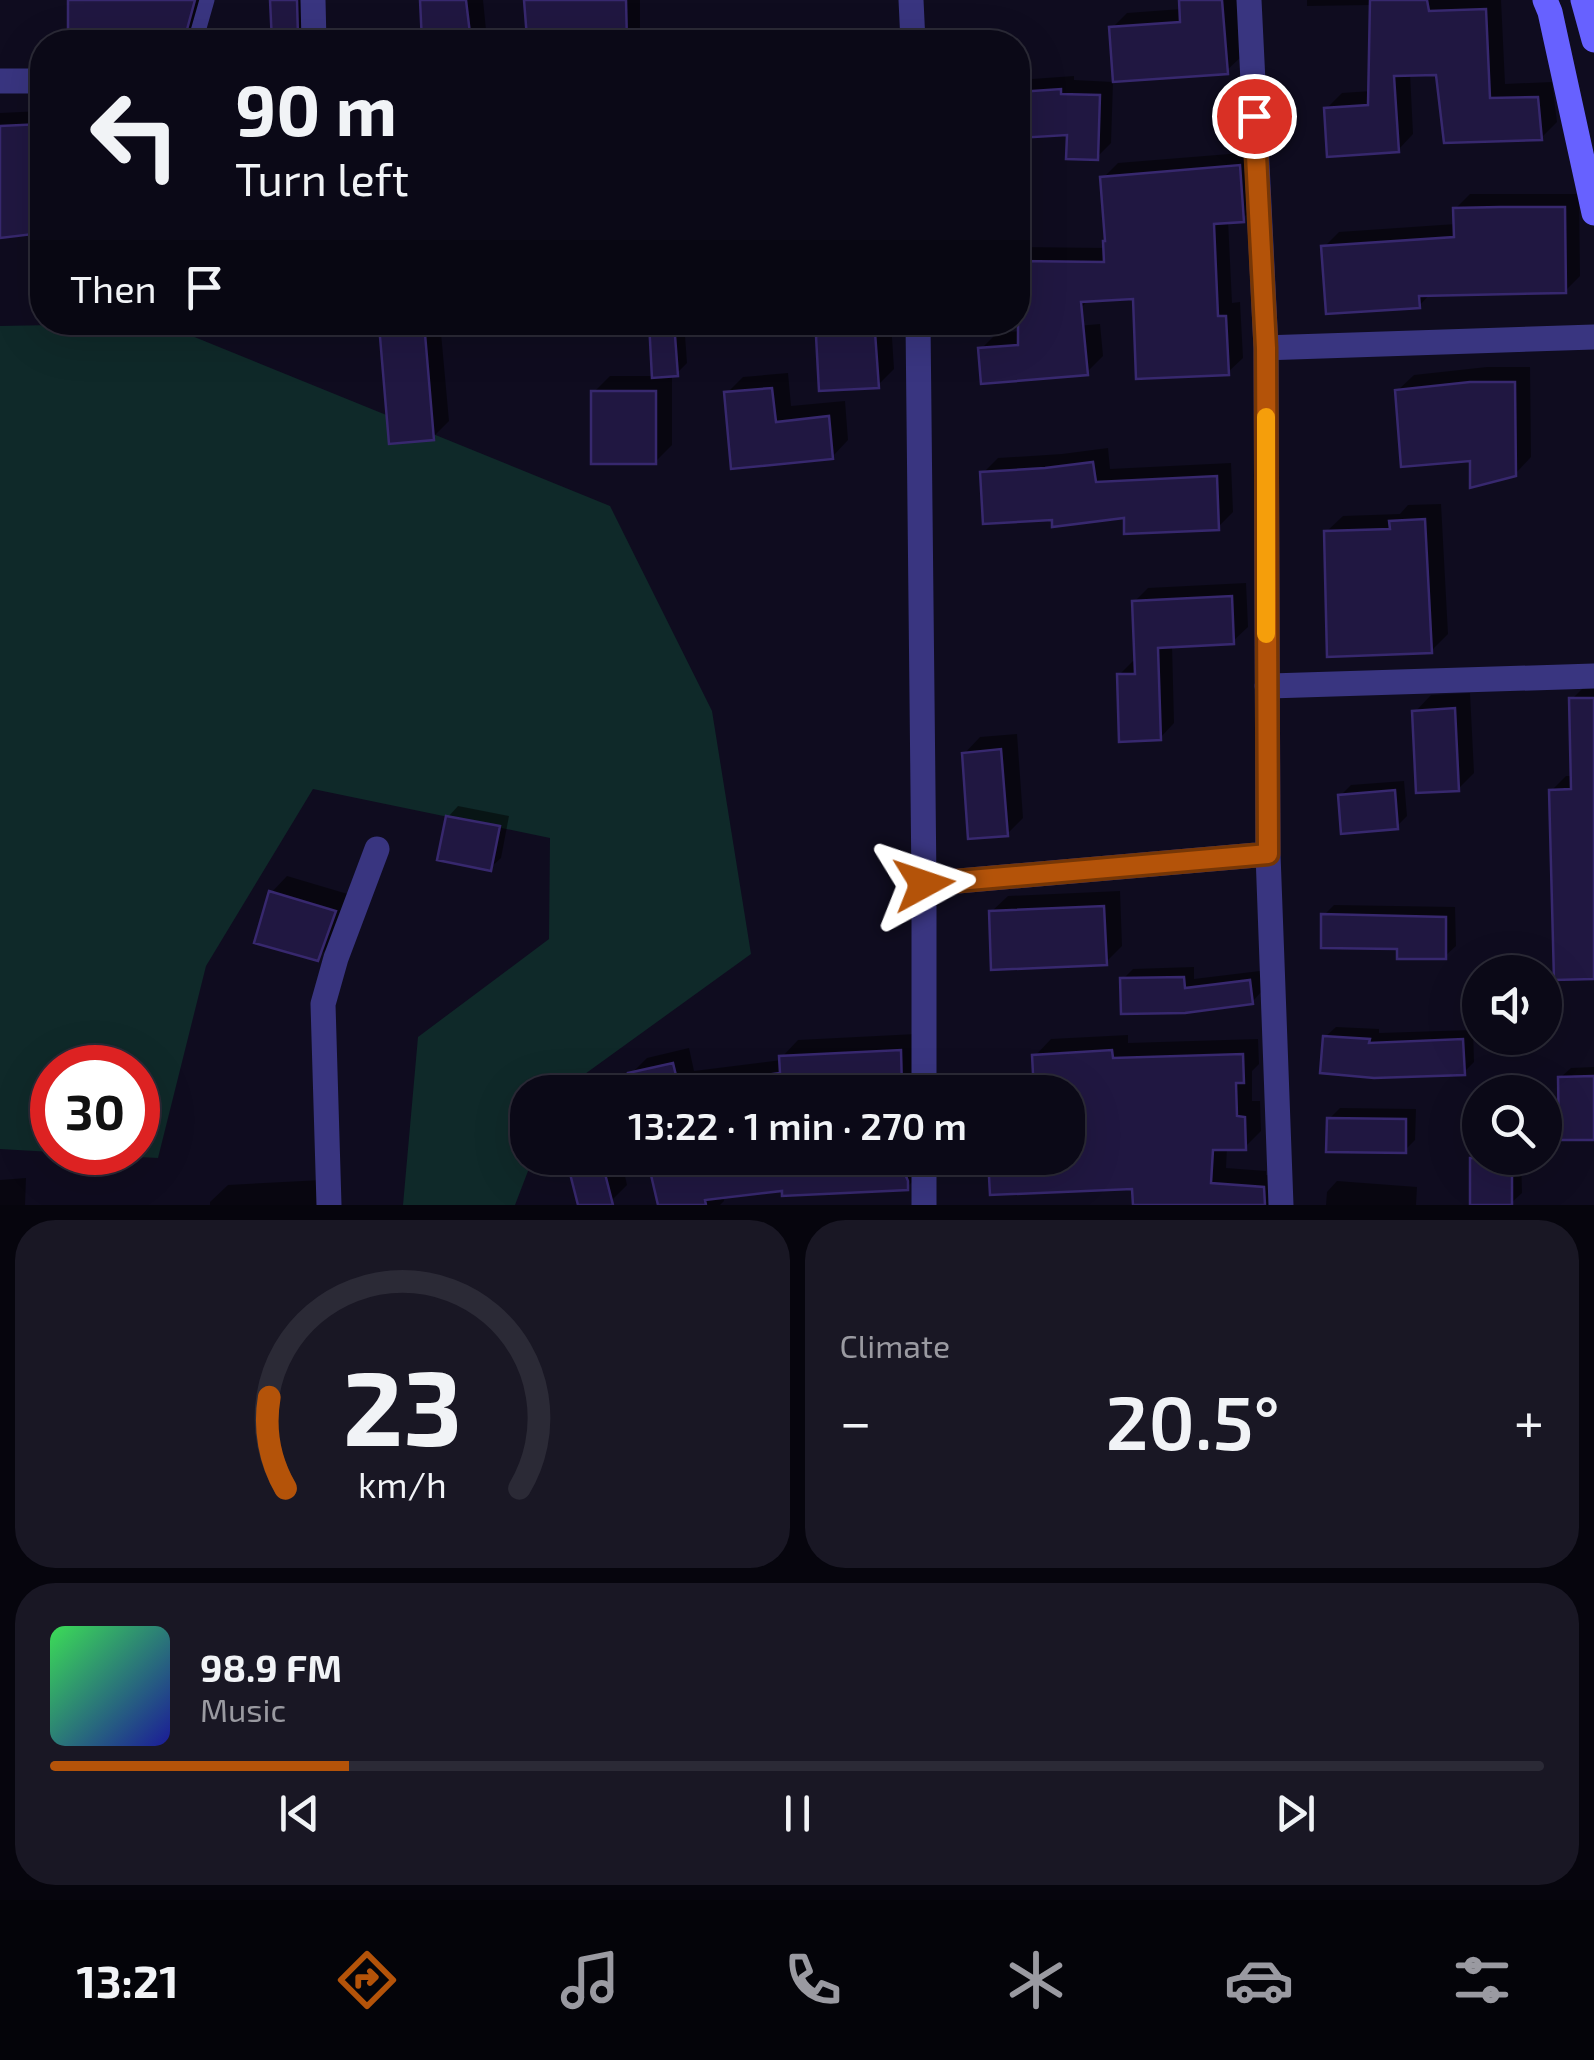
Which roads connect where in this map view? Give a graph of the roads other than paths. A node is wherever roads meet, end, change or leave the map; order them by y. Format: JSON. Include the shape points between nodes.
{"nodes":[{"id":1,"x":208,"y":0,"type":"edge"},
{"id":2,"x":313,"y":0,"type":"edge"},
{"id":3,"x":911,"y":0,"type":"edge"},
{"id":4,"x":1249,"y":0,"type":"edge"},
{"id":5,"x":1545,"y":0,"type":"edge"},
{"id":6,"x":1583,"y":0,"type":"edge"},
{"id":7,"x":199,"y":30,"type":"edge"},
{"id":8,"x":314,"y":30,"type":"edge"},
{"id":9,"x":912,"y":30,"type":"edge"},
{"id":10,"x":1594,"y":40,"type":"edge"},
{"id":11,"x":30,"y":81,"type":"edge"},
{"id":12,"x":0,"y":82,"type":"edge"},
{"id":13,"x":1594,"y":213,"type":"edge"},
{"id":14,"x":918,"y":335,"type":"edge"},
{"id":15,"x":1594,"y":337,"type":"edge"},
{"id":16,"x":1266,"y":348,"type":"junction"},
{"id":17,"x":1594,"y":676,"type":"edge"},
{"id":18,"x":1267,"y":686,"type":"junction"},
{"id":19,"x":376,"y":849,"type":"dead end"},
{"id":20,"x":1268,"y":854,"type":"junction"},
{"id":21,"x":924,"y":884,"type":"junction"},
{"id":22,"x":924,"y":1075,"type":"edge"},
{"id":23,"x":924,"y":1175,"type":"edge"},
{"id":24,"x":329,"y":1205,"type":"edge"},
{"id":25,"x":924,"y":1205,"type":"edge"},
{"id":26,"x":1281,"y":1205,"type":"edge"}],
"edges":[{"from":1,"to":7,"type":"lane"},
{"from":2,"to":8,"type":"street"},
{"from":3,"to":9,"type":"street"},
{"from":4,"to":16,"type":"street"},
{"from":5,"to":13,"type":"street"},
{"from":6,"to":10,"type":"street"},
{"from":11,"to":12,"type":"street"},
{"from":14,"to":21,"type":"street"},
{"from":15,"to":16,"type":"street"},
{"from":16,"to":18,"type":"street"},
{"from":17,"to":18,"type":"street"},
{"from":18,"to":20,"type":"street"},
{"from":19,"to":24,"type":"street","via":[[323,1004]]},
{"from":20,"to":21,"type":"street"},
{"from":20,"to":26,"type":"street"},
{"from":21,"to":22,"type":"street"},
{"from":23,"to":25,"type":"street"}]}
